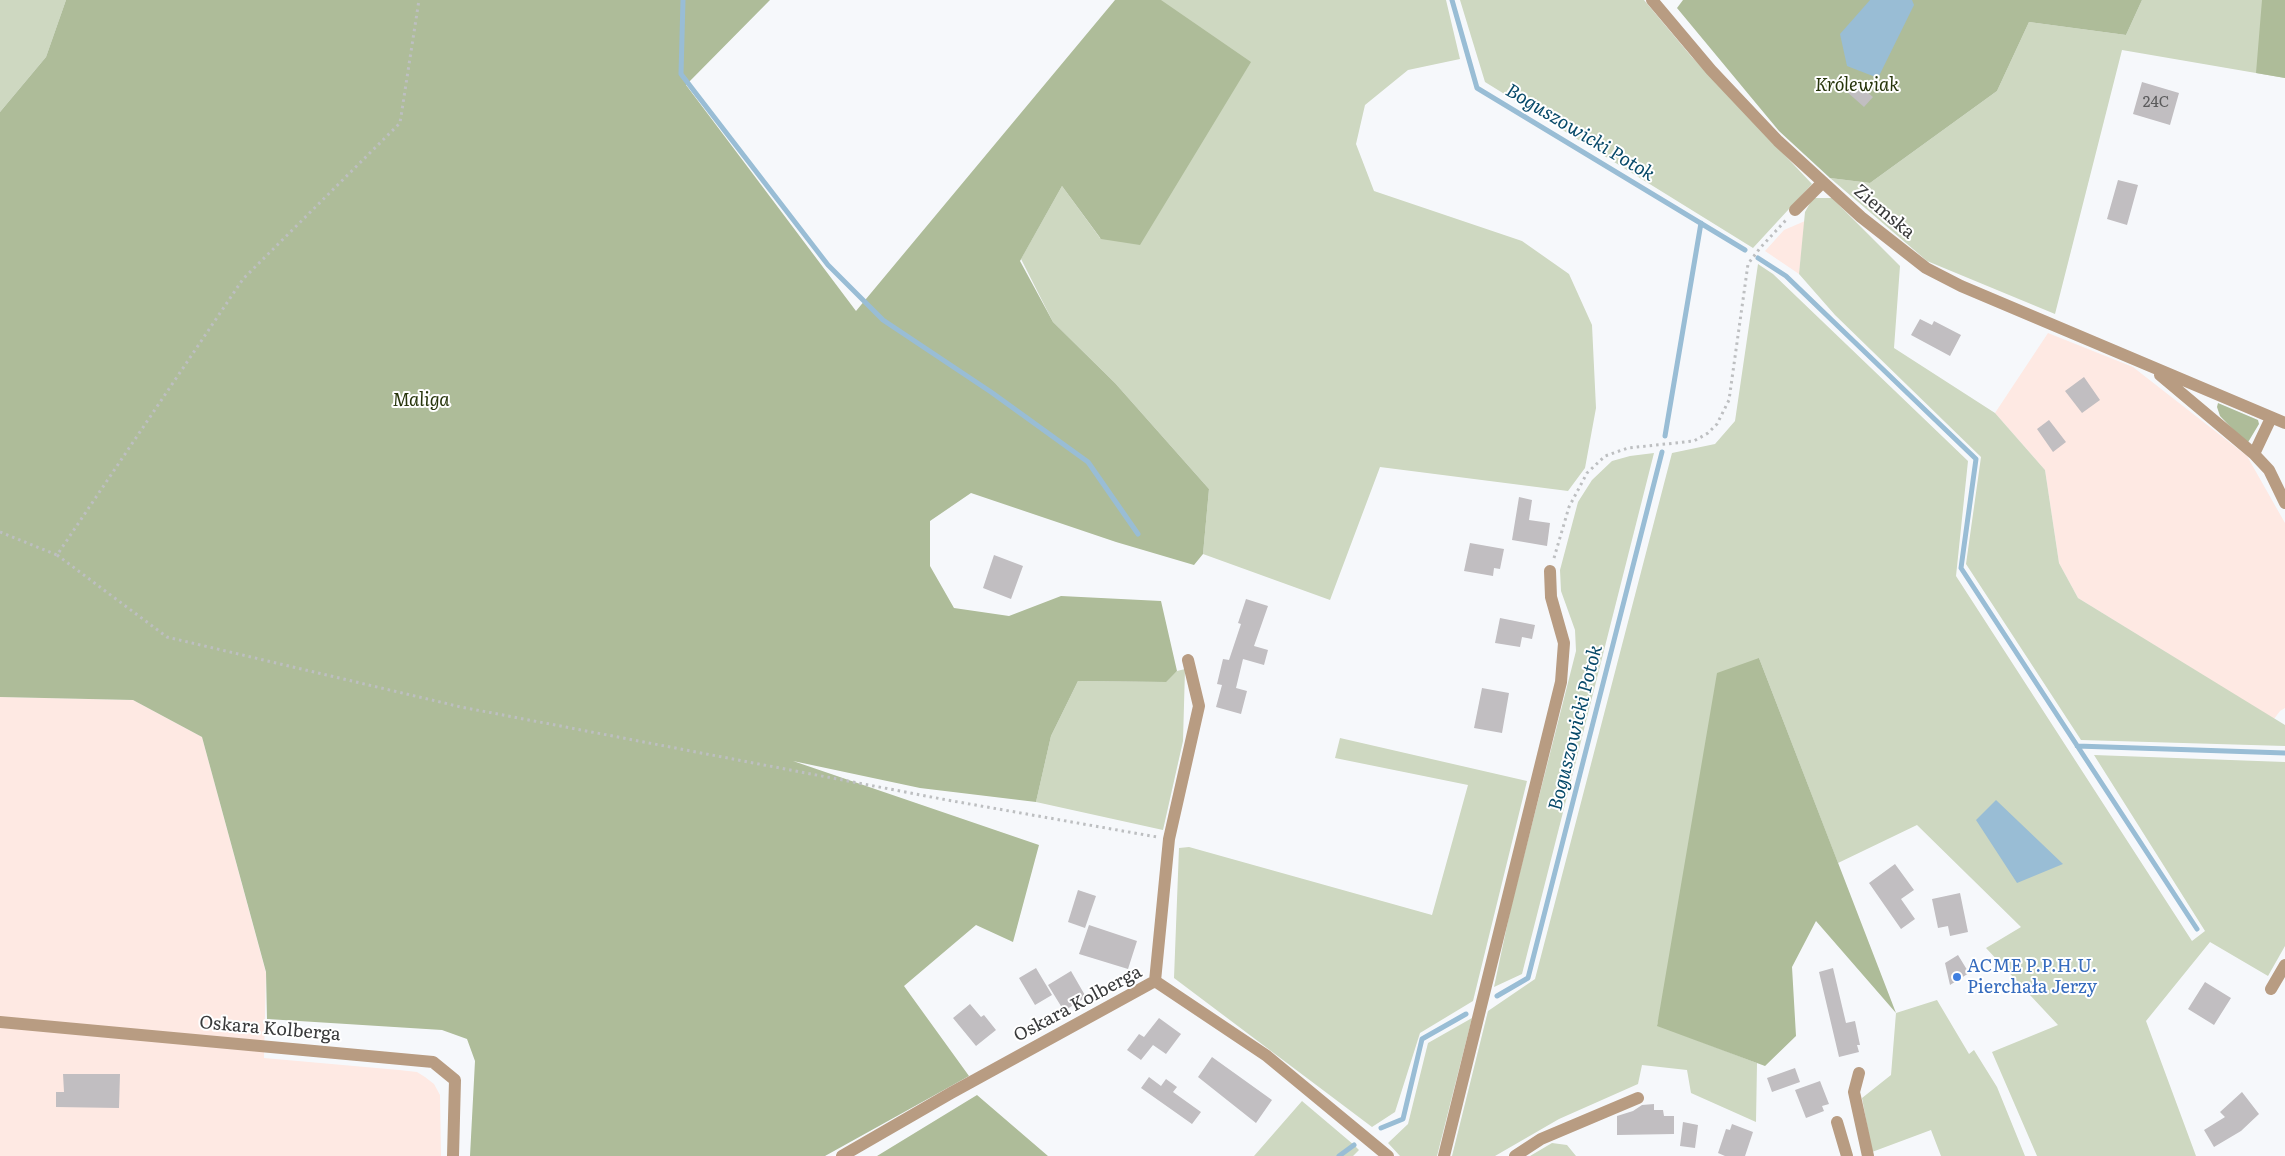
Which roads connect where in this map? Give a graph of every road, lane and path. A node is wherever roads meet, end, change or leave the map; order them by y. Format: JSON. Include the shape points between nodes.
{"nodes":[{"id":1,"x":419,"y":0,"type":"edge"},
{"id":2,"x":1652,"y":0,"type":"edge"},
{"id":3,"x":1823,"y":182,"type":"junction"},
{"id":4,"x":1795,"y":210,"type":"joint"},
{"id":5,"x":2153,"y":368,"type":"junction"},
{"id":6,"x":2271,"y":418,"type":"junction"},
{"id":7,"x":2285,"y":423,"type":"edge"},
{"id":8,"x":2254,"y":454,"type":"junction"},
{"id":9,"x":2285,"y":503,"type":"edge"},
{"id":10,"x":0,"y":532,"type":"edge"},
{"id":11,"x":57,"y":555,"type":"junction"},
{"id":12,"x":1550,"y":571,"type":"joint"},
{"id":13,"x":1188,"y":660,"type":"dead end"},
{"id":14,"x":1169,"y":839,"type":"junction"},
{"id":15,"x":2285,"y":964,"type":"edge"},
{"id":16,"x":1154,"y":981,"type":"junction"},
{"id":17,"x":2271,"y":989,"type":"dead end"},
{"id":18,"x":0,"y":1022,"type":"edge"},
{"id":19,"x":1859,"y":1073,"type":"dead end"},
{"id":20,"x":1638,"y":1098,"type":"dead end"},
{"id":21,"x":1837,"y":1122,"type":"dead end"},
{"id":22,"x":452,"y":1156,"type":"edge"},
{"id":23,"x":842,"y":1156,"type":"edge"},
{"id":24,"x":1388,"y":1156,"type":"edge"},
{"id":25,"x":1444,"y":1156,"type":"edge"},
{"id":26,"x":1515,"y":1156,"type":"edge"},
{"id":27,"x":1847,"y":1156,"type":"edge"},
{"id":28,"x":1868,"y":1156,"type":"edge"}],
"edges":[{"from":1,"to":11,"type":"path","via":[[400,123],[243,279]]},
{"from":2,"to":3,"type":"street","name":"Ziemska","via":[[1748,112]]},
{"from":3,"to":4,"type":"street"},
{"from":3,"to":5,"type":"street","name":"Ziemska","via":[[1861,217],[1926,268]]},
{"from":4,"to":12,"type":"path","via":[[1748,264],[1729,400],[1717,424],[1694,441],[1614,451],[1596,464],[1568,507]]},
{"from":5,"to":6,"type":"street","name":"Ziemska"},
{"from":5,"to":8,"type":"street","name":"Ziemska"},
{"from":6,"to":7,"type":"street","name":"Ziemska"},
{"from":6,"to":8,"type":"street"},
{"from":8,"to":9,"type":"street","name":"Ziemska","via":[[2269,470]]},
{"from":10,"to":11,"type":"path"},
{"from":11,"to":14,"type":"path","via":[[167,637],[461,707]]},
{"from":12,"to":25,"type":"street","via":[[1551,597],[1564,643],[1561,682]]},
{"from":13,"to":14,"type":"street","via":[[1199,706]]},
{"from":14,"to":16,"type":"street"},
{"from":15,"to":17,"type":"street"},
{"from":16,"to":23,"type":"street","name":"Oskara Kolberga"},
{"from":16,"to":24,"type":"street","name":"Oskara Kolberga","via":[[1267,1056]]},
{"from":18,"to":22,"type":"street","name":"Oskara Kolberga","via":[[433,1062],[455,1080]]},
{"from":19,"to":28,"type":"street","via":[[1854,1092]]},
{"from":20,"to":26,"type":"street","via":[[1541,1139]]},
{"from":21,"to":27,"type":"street"}]}
